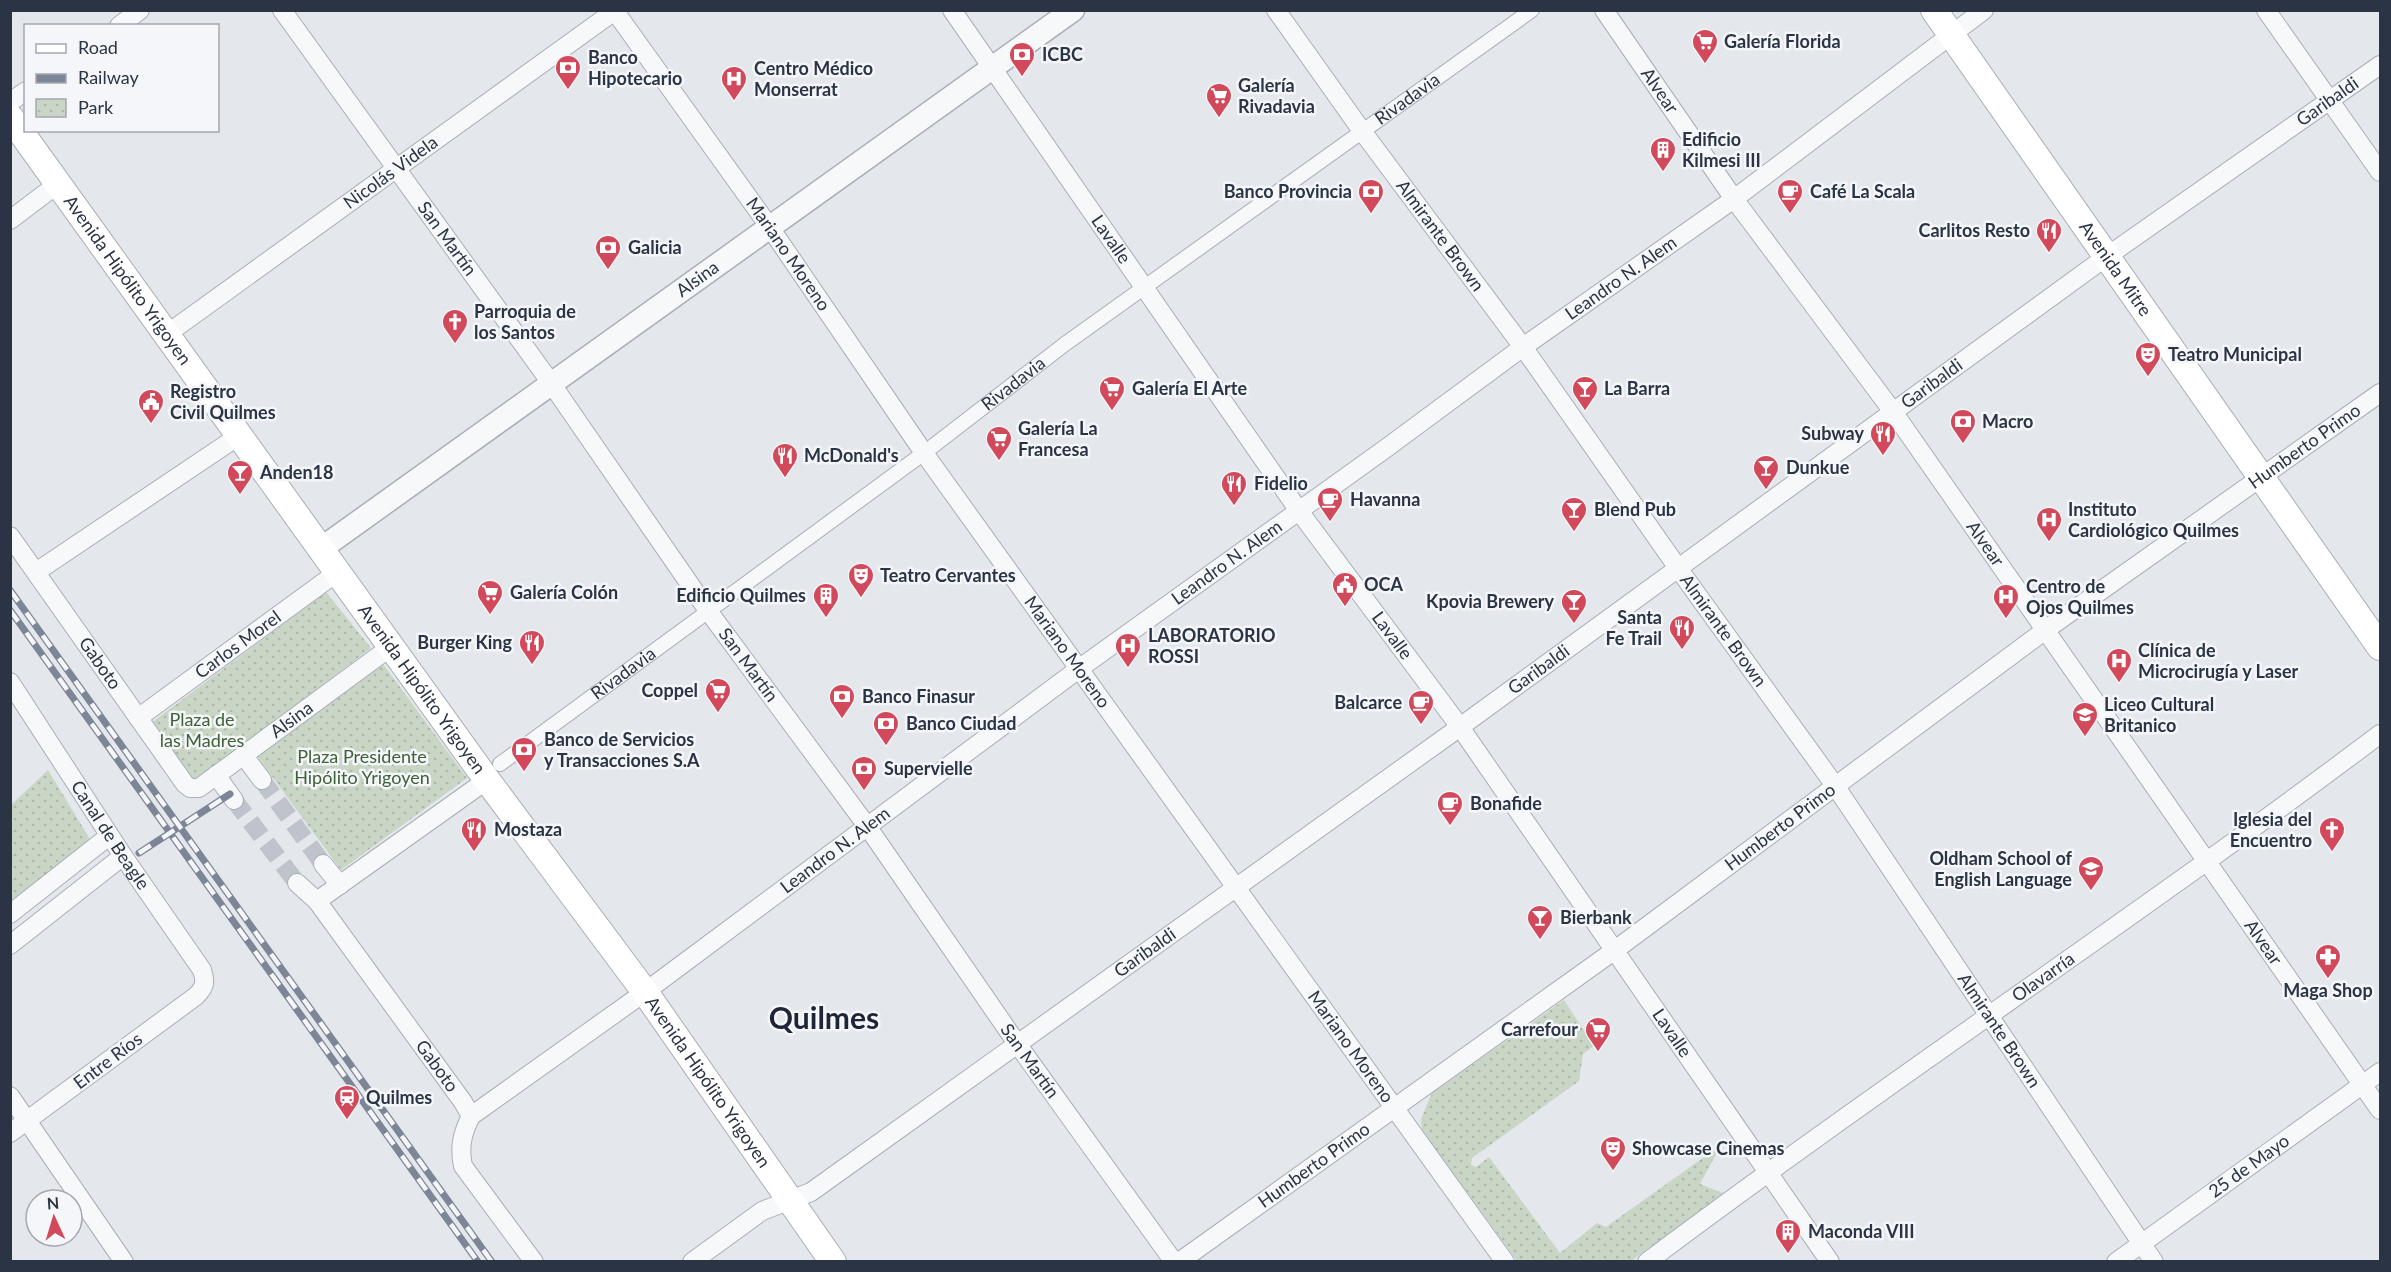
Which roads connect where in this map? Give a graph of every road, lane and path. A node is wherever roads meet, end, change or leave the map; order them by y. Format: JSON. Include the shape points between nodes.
{"nodes":[{"id":1,"x":140,"y":10,"type":"edge"},
{"id":2,"x":282,"y":10,"type":"edge"},
{"id":3,"x":952,"y":10,"type":"edge"},
{"id":4,"x":1073,"y":10,"type":"edge"},
{"id":5,"x":1276,"y":10,"type":"edge"},
{"id":6,"x":1532,"y":10,"type":"edge"},
{"id":7,"x":1604,"y":10,"type":"edge"},
{"id":8,"x":1934,"y":10,"type":"edge"},
{"id":9,"x":1984,"y":10,"type":"edge"},
{"id":10,"x":2266,"y":10,"type":"edge"},
{"id":11,"x":615,"y":11,"type":"edge"},
{"id":12,"x":122,"y":24,"type":"edge"},
{"id":13,"x":1951,"y":35,"type":"junction"},
{"id":14,"x":2380,"y":65,"type":"edge"},
{"id":15,"x":993,"y":69,"type":"junction"},
{"id":16,"x":24,"y":92,"type":"edge"},
{"id":17,"x":2330,"y":100,"type":"junction"},
{"id":18,"x":10,"y":102,"type":"edge"},
{"id":19,"x":10,"y":117,"type":"edge"},
{"id":20,"x":1362,"y":131,"type":"junction"},
{"id":21,"x":394,"y":169,"type":"junction"},
{"id":22,"x":2380,"y":172,"type":"edge"},
{"id":23,"x":59,"y":183,"type":"junction"},
{"id":24,"x":1734,"y":199,"type":"junction"},
{"id":25,"x":10,"y":220,"type":"edge"},
{"id":26,"x":771,"y":229,"type":"junction"},
{"id":27,"x":2106,"y":257,"type":"junction"},
{"id":28,"x":1143,"y":288,"type":"junction"},
{"id":29,"x":167,"y":334,"type":"junction"},
{"id":30,"x":1523,"y":347,"type":"junction"},
{"id":31,"x":551,"y":383,"type":"junction"},
{"id":32,"x":2380,"y":393,"type":"edge"},
{"id":33,"x":1894,"y":413,"type":"junction"},
{"id":34,"x":240,"y":435,"type":"junction"},
{"id":35,"x":924,"y":453,"type":"junction"},
{"id":36,"x":2262,"y":478,"type":"junction"},
{"id":37,"x":1299,"y":511,"type":"junction"},
{"id":38,"x":10,"y":536,"type":"edge"},
{"id":39,"x":322,"y":549,"type":"junction"},
{"id":40,"x":1678,"y":568,"type":"junction"},
{"id":41,"x":339,"y":571,"type":"junction"},
{"id":42,"x":36,"y":572,"type":"junction"},
{"id":43,"x":709,"y":612,"type":"junction"},
{"id":44,"x":2044,"y":631,"type":"junction"},
{"id":45,"x":392,"y":646,"type":"junction"},
{"id":46,"x":2380,"y":647,"type":"edge"},
{"id":47,"x":1080,"y":668,"type":"junction"},
{"id":48,"x":10,"y":682,"type":"edge"},
{"id":49,"x":138,"y":718,"type":"junction"},
{"id":50,"x":1460,"y":727,"type":"junction"},
{"id":51,"x":2380,"y":734,"type":"edge"},
{"id":52,"x":244,"y":756,"type":"junction"},
{"id":53,"x":493,"y":772,"type":"junction"},
{"id":54,"x":216,"y":775,"type":"junction"},
{"id":55,"x":262,"y":780,"type":"tunnel mouth"},
{"id":56,"x":1836,"y":787,"type":"junction"},
{"id":57,"x":190,"y":788,"type":"joint"},
{"id":58,"x":234,"y":800,"type":"tunnel mouth"},
{"id":59,"x":867,"y":826,"type":"junction"},
{"id":60,"x":110,"y":836,"type":"junction"},
{"id":61,"x":123,"y":856,"type":"junction"},
{"id":62,"x":2206,"y":861,"type":"junction"},
{"id":63,"x":323,"y":864,"type":"tunnel mouth"},
{"id":64,"x":297,"y":883,"type":"tunnel mouth"},
{"id":65,"x":339,"y":885,"type":"junction"},
{"id":66,"x":1235,"y":886,"type":"junction"},
{"id":67,"x":317,"y":901,"type":"junction"},
{"id":68,"x":10,"y":914,"type":"edge"},
{"id":69,"x":10,"y":945,"type":"edge"},
{"id":70,"x":1615,"y":950,"type":"junction"},
{"id":71,"x":204,"y":988,"type":"joint"},
{"id":72,"x":645,"y":992,"type":"junction"},
{"id":73,"x":1990,"y":1016,"type":"junction"},
{"id":74,"x":1018,"y":1045,"type":"junction"},
{"id":75,"x":2380,"y":1072,"type":"edge"},
{"id":76,"x":2362,"y":1085,"type":"junction"},
{"id":77,"x":10,"y":1096,"type":"edge"},
{"id":78,"x":1394,"y":1108,"type":"junction"},
{"id":79,"x":2380,"y":1110,"type":"edge"},
{"id":80,"x":471,"y":1116,"type":"junction"},
{"id":81,"x":27,"y":1121,"type":"junction"},
{"id":82,"x":10,"y":1133,"type":"edge"},
{"id":83,"x":1767,"y":1172,"type":"junction"},
{"id":84,"x":790,"y":1200,"type":"junction"},
{"id":85,"x":2142,"y":1244,"type":"junction"},
{"id":86,"x":124,"y":1262,"type":"edge"},
{"id":87,"x":534,"y":1262,"type":"edge"},
{"id":88,"x":692,"y":1262,"type":"edge"},
{"id":89,"x":832,"y":1262,"type":"edge"},
{"id":90,"x":1174,"y":1262,"type":"edge"},
{"id":91,"x":1179,"y":1262,"type":"edge"},
{"id":92,"x":1505,"y":1262,"type":"edge"},
{"id":93,"x":1647,"y":1262,"type":"edge"},
{"id":94,"x":1830,"y":1262,"type":"edge"},
{"id":95,"x":2116,"y":1262,"type":"edge"},
{"id":96,"x":2154,"y":1262,"type":"edge"}],
"edges":[{"from":1,"to":12,"type":"street"},
{"from":2,"to":21,"type":"street","name":"San Martín"},
{"from":3,"to":15,"type":"street","name":"Lavalle"},
{"from":4,"to":15,"type":"street","name":"Alsina"},
{"from":5,"to":20,"type":"street","name":"Almirante Brown"},
{"from":6,"to":20,"type":"street","name":"Rivadavia"},
{"from":7,"to":24,"type":"street","name":"Alvear"},
{"from":8,"to":13,"type":"main road","name":"Avenida Mitre"},
{"from":9,"to":13,"type":"street","name":"Leandro N. Alem"},
{"from":10,"to":17,"type":"street"},
{"from":11,"to":21,"type":"street","name":"Nicolás Videla"},
{"from":11,"to":26,"type":"street","name":"Mariano Moreno"},
{"from":13,"to":24,"type":"street","name":"Leandro N. Alem"},
{"from":13,"to":27,"type":"main road","name":"Avenida Mitre"},
{"from":14,"to":17,"type":"street","name":"Garibaldi"},
{"from":15,"to":26,"type":"street","name":"Alsina"},
{"from":15,"to":28,"type":"street","name":"Lavalle"},
{"from":16,"to":18,"type":"street"},
{"from":17,"to":22,"type":"street"},
{"from":17,"to":27,"type":"street","name":"Garibaldi"},
{"from":19,"to":23,"type":"main road","name":"Avenida Hipólito Yrigoyen"},
{"from":20,"to":28,"type":"street","name":"Rivadavia"},
{"from":20,"to":30,"type":"street","name":"Almirante Brown"},
{"from":21,"to":29,"type":"street","name":"Nicolás Videla"},
{"from":21,"to":31,"type":"street","name":"San Martín"},
{"from":23,"to":25,"type":"street"},
{"from":23,"to":29,"type":"main road","name":"Avenida Hipólito Yrigoyen"},
{"from":24,"to":30,"type":"street","name":"Leandro N. Alem"},
{"from":24,"to":33,"type":"street","name":"Alvear"},
{"from":26,"to":31,"type":"street","name":"Alsina"},
{"from":26,"to":35,"type":"street","name":"Mariano Moreno"},
{"from":27,"to":33,"type":"street","name":"Garibaldi"},
{"from":27,"to":36,"type":"main road","name":"Avenida Mitre"},
{"from":28,"to":35,"type":"street","name":"Rivadavia"},
{"from":28,"to":37,"type":"street","name":"Lavalle"},
{"from":29,"to":34,"type":"main road","name":"Avenida Hipólito Yrigoyen"},
{"from":30,"to":37,"type":"street","name":"Leandro N. Alem"},
{"from":30,"to":40,"type":"street","name":"Almirante Brown"},
{"from":31,"to":39,"type":"street","name":"Alsina"},
{"from":31,"to":43,"type":"street","name":"San Martín"},
{"from":32,"to":36,"type":"street","name":"Humberto Primo"},
{"from":33,"to":40,"type":"street","name":"Garibaldi"},
{"from":33,"to":44,"type":"street","name":"Alvear"},
{"from":34,"to":39,"type":"main road","name":"Avenida Hipólito Yrigoyen"},
{"from":34,"to":42,"type":"street"},
{"from":35,"to":43,"type":"street","name":"Rivadavia"},
{"from":35,"to":47,"type":"street","name":"Mariano Moreno"},
{"from":36,"to":44,"type":"street","name":"Humberto Primo"},
{"from":36,"to":46,"type":"main road","name":"Avenida Mitre"},
{"from":37,"to":47,"type":"street","name":"Leandro N. Alem"},
{"from":37,"to":50,"type":"street","name":"Lavalle"},
{"from":38,"to":42,"type":"street","name":"Gaboto"},
{"from":39,"to":41,"type":"main road","name":"Avenida Hipólito Yrigoyen"},
{"from":40,"to":50,"type":"street","name":"Garibaldi"},
{"from":40,"to":56,"type":"street","name":"Almirante Brown"},
{"from":41,"to":45,"type":"main road","name":"Avenida Hipólito Yrigoyen"},
{"from":41,"to":49,"type":"street","name":"Carlos Morel"},
{"from":42,"to":49,"type":"street","name":"Gaboto"},
{"from":43,"to":53,"type":"street","name":"Rivadavia"},
{"from":43,"to":59,"type":"street","name":"San Martín"},
{"from":44,"to":56,"type":"street","name":"Humberto Primo"},
{"from":44,"to":62,"type":"street","name":"Alvear"},
{"from":45,"to":52,"type":"street","name":"Alsina"},
{"from":45,"to":53,"type":"main road","name":"Avenida Hipólito Yrigoyen"},
{"from":47,"to":59,"type":"street","name":"Leandro N. Alem"},
{"from":47,"to":66,"type":"street","name":"Mariano Moreno"},
{"from":48,"to":60,"type":"street","name":"Canal de Beagle"},
{"from":49,"to":57,"type":"street","name":"Gaboto"},
{"from":50,"to":66,"type":"street","name":"Garibaldi"},
{"from":50,"to":70,"type":"street","name":"Lavalle"},
{"from":51,"to":62,"type":"street","name":"Olavarría"},
{"from":52,"to":54,"type":"street","name":"Alsina"},
{"from":52,"to":55,"type":"street"},
{"from":53,"to":65,"type":"street","name":"Rivadavia"},
{"from":53,"to":72,"type":"main road","name":"Avenida Hipólito Yrigoyen"},
{"from":54,"to":57,"type":"street","name":"Alsina","via":[[199,788]]},
{"from":54,"to":58,"type":"street"},
{"from":56,"to":70,"type":"street","name":"Humberto Primo"},
{"from":56,"to":73,"type":"street","name":"Almirante Brown"},
{"from":59,"to":72,"type":"street","name":"Leandro N. Alem"},
{"from":59,"to":74,"type":"street","name":"San Martín"},
{"from":60,"to":61,"type":"street","name":"Canal de Beagle"},
{"from":60,"to":68,"type":"street"},
{"from":61,"to":69,"type":"street"},
{"from":61,"to":71,"type":"street","name":"Canal de Beagle","via":[[202,970]]},
{"from":62,"to":73,"type":"street","name":"Olavarría"},
{"from":62,"to":76,"type":"street","name":"Alvear"},
{"from":63,"to":65,"type":"street"},
{"from":64,"to":67,"type":"street","name":"Gaboto"},
{"from":65,"to":67,"type":"street","name":"Rivadavia"},
{"from":66,"to":74,"type":"street","name":"Garibaldi"},
{"from":66,"to":78,"type":"street","name":"Mariano Moreno"},
{"from":67,"to":80,"type":"street","name":"Gaboto"},
{"from":70,"to":78,"type":"street","name":"Humberto Primo"},
{"from":70,"to":83,"type":"street","name":"Lavalle"},
{"from":71,"to":81,"type":"street","name":"Entre Ríos"},
{"from":72,"to":80,"type":"street","name":"Leandro N. Alem"},
{"from":72,"to":84,"type":"main road","name":"Avenida Hipólito Yrigoyen"},
{"from":73,"to":83,"type":"street","name":"Olavarría"},
{"from":73,"to":85,"type":"street","name":"Almirante Brown"},
{"from":74,"to":84,"type":"street","name":"Garibaldi","via":[[811,1192]]},
{"from":74,"to":90,"type":"street","name":"San Martín"},
{"from":75,"to":76,"type":"street","name":"25 de Mayo"},
{"from":76,"to":79,"type":"street","name":"Alvear"},
{"from":76,"to":85,"type":"street","name":"25 de Mayo"},
{"from":77,"to":81,"type":"street"},
{"from":78,"to":91,"type":"street","name":"Humberto Primo"},
{"from":78,"to":92,"type":"street","name":"Mariano Moreno"},
{"from":80,"to":87,"type":"street","via":[[462,1135],[463,1167]]},
{"from":81,"to":82,"type":"street","name":"Entre Ríos"},
{"from":81,"to":86,"type":"street"},
{"from":83,"to":93,"type":"street","name":"Olavarría"},
{"from":83,"to":94,"type":"street","name":"Lavalle"},
{"from":84,"to":88,"type":"street","name":"Garibaldi","via":[[762,1211]]},
{"from":84,"to":89,"type":"main road","name":"Avenida Hipólito Yrigoyen"},
{"from":85,"to":95,"type":"street","name":"25 de Mayo"},
{"from":85,"to":96,"type":"street","name":"Almirante Brown"}]}
